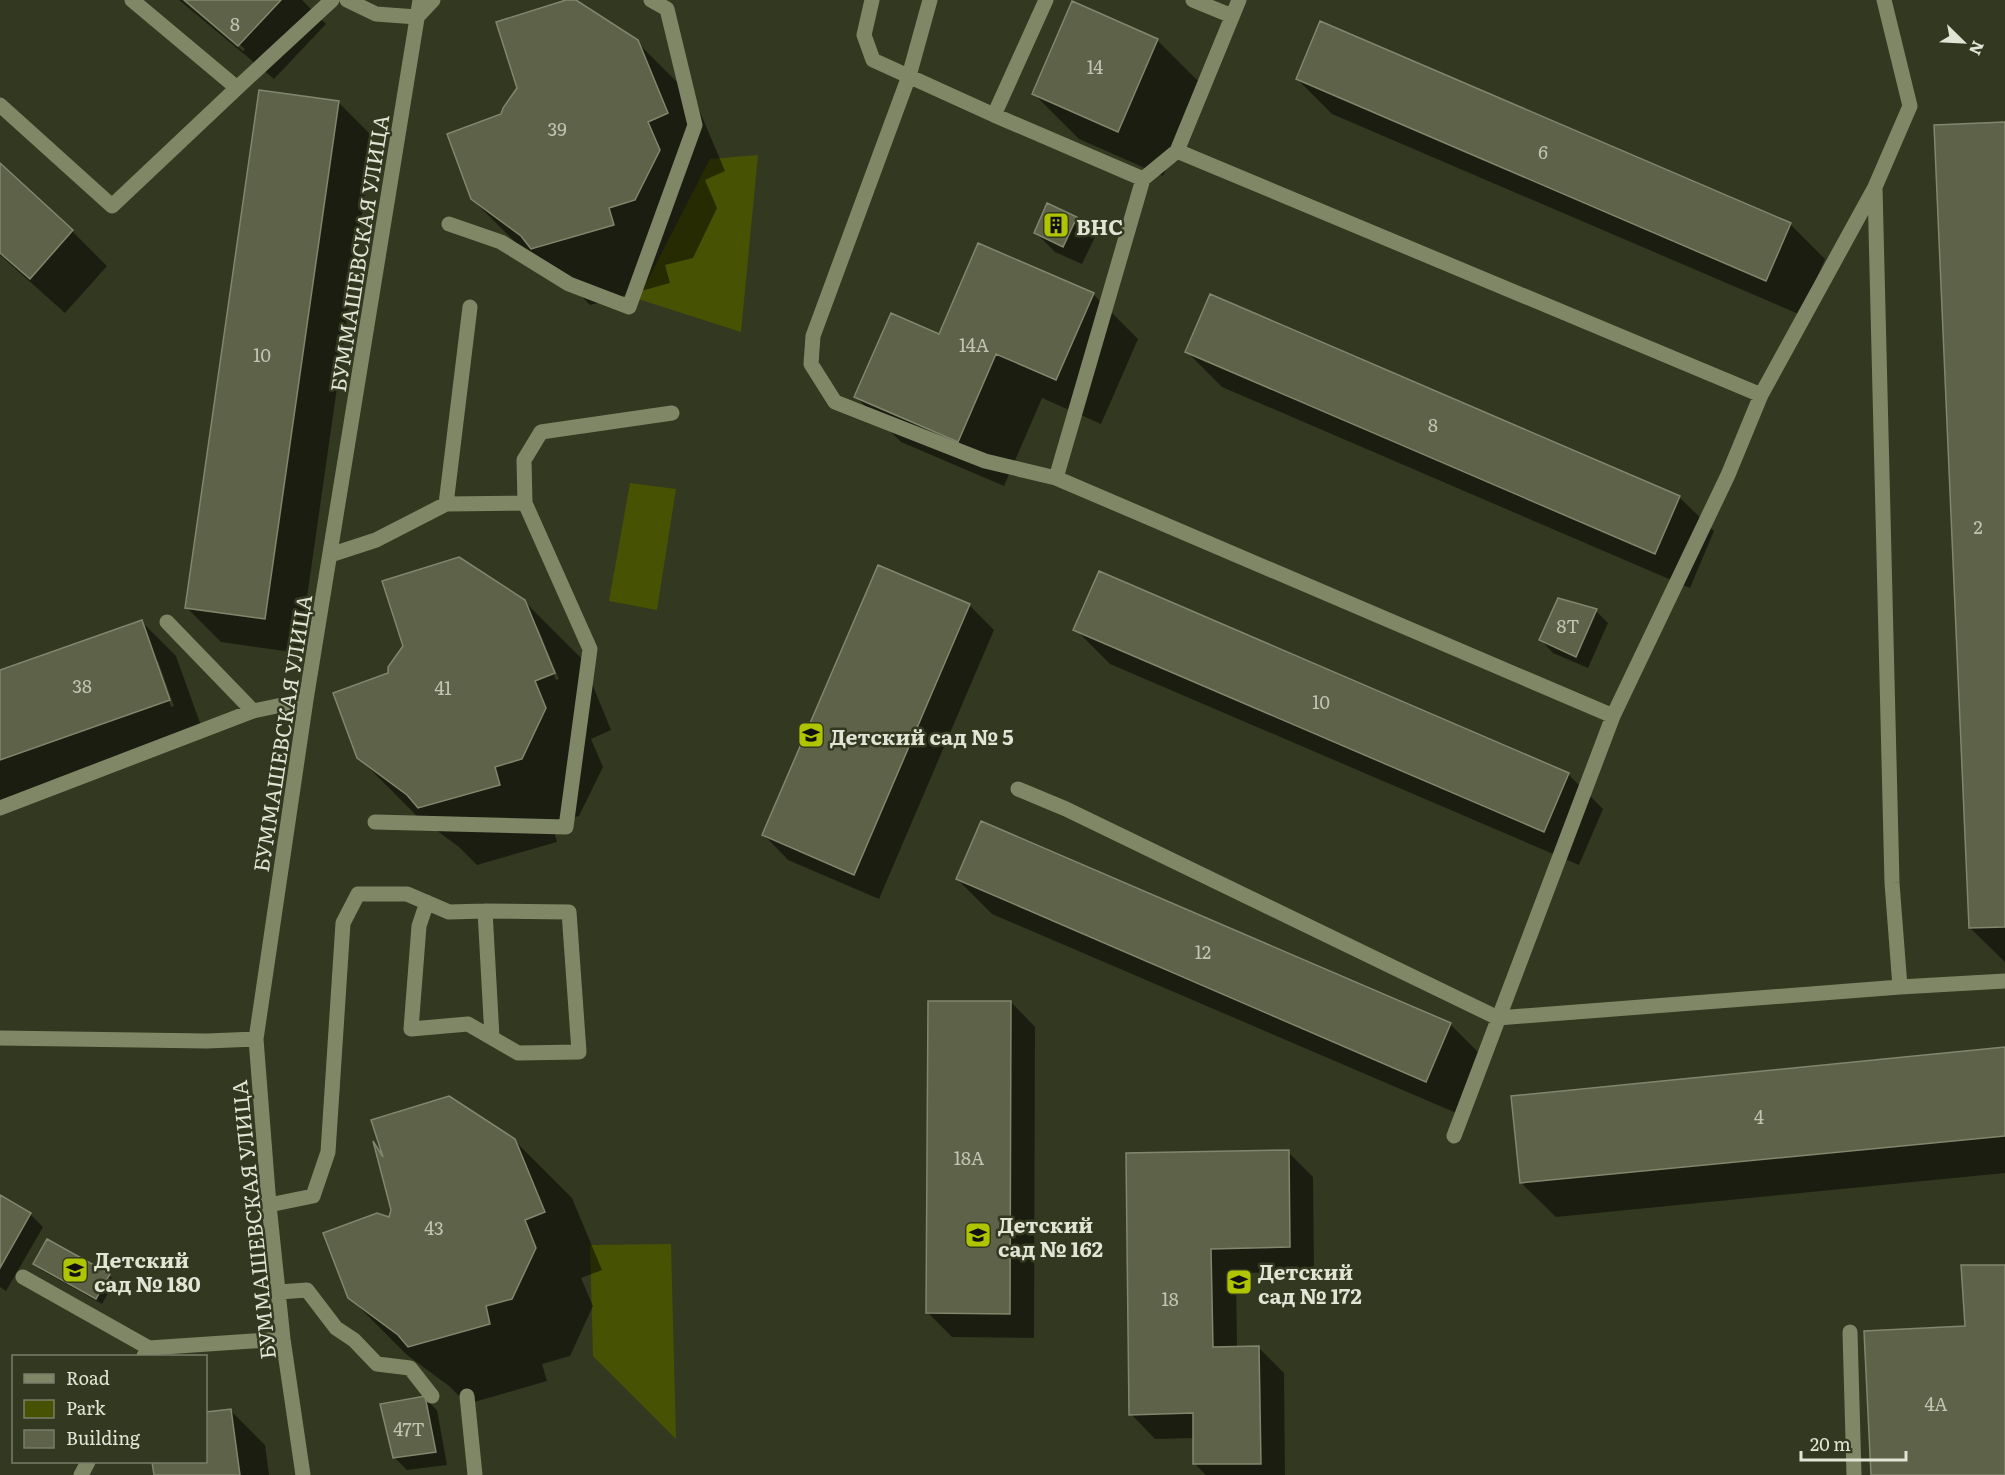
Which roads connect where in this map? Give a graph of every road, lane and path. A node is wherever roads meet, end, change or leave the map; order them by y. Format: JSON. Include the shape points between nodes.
{"nodes":[{"id":1,"x":132,"y":0,"type":"edge"},
{"id":2,"x":332,"y":0,"type":"edge"},
{"id":3,"x":347,"y":0,"type":"edge"},
{"id":4,"x":420,"y":0,"type":"edge"},
{"id":5,"x":433,"y":0,"type":"edge"},
{"id":6,"x":651,"y":0,"type":"edge"},
{"id":7,"x":872,"y":0,"type":"edge"},
{"id":8,"x":930,"y":0,"type":"edge"},
{"id":9,"x":1046,"y":0,"type":"edge"},
{"id":10,"x":1193,"y":0,"type":"edge"},
{"id":11,"x":1239,"y":0,"type":"edge"},
{"id":12,"x":1884,"y":0,"type":"edge"},
{"id":13,"x":1232,"y":16,"type":"junction"},
{"id":14,"x":417,"y":18,"type":"junction"},
{"id":15,"x":909,"y":76,"type":"junction"},
{"id":16,"x":237,"y":88,"type":"junction"},
{"id":17,"x":0,"y":105,"type":"edge"},
{"id":18,"x":994,"y":115,"type":"junction"},
{"id":19,"x":1178,"y":151,"type":"junction"},
{"id":20,"x":1143,"y":178,"type":"junction"},
{"id":21,"x":1875,"y":187,"type":"junction"},
{"id":22,"x":449,"y":224,"type":"dead end"},
{"id":23,"x":470,"y":307,"type":"dead end"},
{"id":24,"x":1761,"y":395,"type":"junction"},
{"id":25,"x":672,"y":413,"type":"dead end"},
{"id":26,"x":1056,"y":478,"type":"junction"},
{"id":27,"x":525,"y":503,"type":"junction"},
{"id":28,"x":447,"y":504,"type":"junction"},
{"id":29,"x":330,"y":555,"type":"junction"},
{"id":30,"x":167,"y":622,"type":"dead end"},
{"id":31,"x":306,"y":700,"type":"junction"},
{"id":32,"x":253,"y":711,"type":"junction"},
{"id":33,"x":1613,"y":716,"type":"junction"},
{"id":34,"x":1018,"y":789,"type":"dead end"},
{"id":35,"x":0,"y":808,"type":"edge"},
{"id":36,"x":375,"y":822,"type":"dead end"},
{"id":37,"x":427,"y":902,"type":"junction"},
{"id":38,"x":485,"y":911,"type":"junction"},
{"id":39,"x":2005,"y":981,"type":"edge"},
{"id":40,"x":1900,"y":987,"type":"junction"},
{"id":41,"x":1498,"y":1018,"type":"junction"},
{"id":42,"x":492,"y":1037,"type":"junction"},
{"id":43,"x":0,"y":1038,"type":"edge"},
{"id":44,"x":256,"y":1039,"type":"junction"},
{"id":45,"x":1454,"y":1136,"type":"dead end"},
{"id":46,"x":269,"y":1205,"type":"junction"},
{"id":47,"x":23,"y":1277,"type":"dead end"},
{"id":48,"x":279,"y":1292,"type":"junction"},
{"id":49,"x":1850,"y":1332,"type":"dead end"},
{"id":50,"x":283,"y":1339,"type":"junction"},
{"id":51,"x":147,"y":1352,"type":"edge"},
{"id":52,"x":432,"y":1396,"type":"dead end"},
{"id":53,"x":467,"y":1396,"type":"dead end"},
{"id":54,"x":303,"y":1475,"type":"edge"},
{"id":55,"x":475,"y":1475,"type":"edge"},
{"id":56,"x":1854,"y":1475,"type":"edge"}],
"edges":[{"from":1,"to":16,"type":"street"},
{"from":2,"to":16,"type":"street"},
{"from":3,"to":14,"type":"street","via":[[376,14]]},
{"from":4,"to":14,"type":"street","name":"БУММАШЕВСКАЯ УЛИЦА"},
{"from":5,"to":14,"type":"street"},
{"from":6,"to":22,"type":"street","via":[[667,9],[695,125],[629,307],[569,284],[501,242]]},
{"from":7,"to":15,"type":"street","via":[[864,35],[873,60]]},
{"from":8,"to":15,"type":"street"},
{"from":9,"to":18,"type":"street"},
{"from":10,"to":13,"type":"street"},
{"from":11,"to":13,"type":"street"},
{"from":12,"to":21,"type":"street","via":[[1910,106]]},
{"from":13,"to":19,"type":"street"},
{"from":14,"to":29,"type":"street","name":"БУММАШЕВСКАЯ УЛИЦА"},
{"from":15,"to":18,"type":"street"},
{"from":15,"to":26,"type":"street","via":[[813,336],[811,364],[835,402],[986,461]]},
{"from":16,"to":17,"type":"street","via":[[112,206]]},
{"from":18,"to":20,"type":"street"},
{"from":19,"to":20,"type":"street"},
{"from":19,"to":24,"type":"street"},
{"from":20,"to":26,"type":"street"},
{"from":21,"to":24,"type":"street"},
{"from":21,"to":40,"type":"street","via":[[1893,883]]},
{"from":23,"to":28,"type":"street"},
{"from":24,"to":33,"type":"street","via":[[1728,475]]},
{"from":25,"to":27,"type":"street","via":[[541,432],[524,460]]},
{"from":26,"to":33,"type":"street"},
{"from":27,"to":28,"type":"street"},
{"from":27,"to":36,"type":"street","via":[[590,649],[566,827]]},
{"from":28,"to":29,"type":"street","via":[[376,540]]},
{"from":29,"to":31,"type":"street","name":"БУММАШЕВСКАЯ УЛИЦА"},
{"from":30,"to":32,"type":"street"},
{"from":31,"to":32,"type":"street"},
{"from":31,"to":44,"type":"street","name":"БУММАШЕВСКАЯ УЛИЦА"},
{"from":32,"to":35,"type":"street"},
{"from":33,"to":41,"type":"street"},
{"from":34,"to":41,"type":"street"},
{"from":37,"to":38,"type":"street","via":[[449,912]]},
{"from":37,"to":42,"type":"street","via":[[419,926],[411,1029],[468,1024]]},
{"from":37,"to":46,"type":"street","via":[[407,894],[358,894],[343,923],[328,1152],[313,1196]]},
{"from":38,"to":42,"type":"street"},
{"from":38,"to":42,"type":"street","via":[[569,912],[579,1052],[518,1053]]},
{"from":39,"to":40,"type":"street"},
{"from":40,"to":41,"type":"street"},
{"from":41,"to":45,"type":"street"},
{"from":43,"to":44,"type":"street"},
{"from":44,"to":46,"type":"street","name":"БУММАШЕВСКАЯ УЛИЦА"},
{"from":46,"to":48,"type":"street","name":"БУММАШЕВСКАЯ УЛИЦА"},
{"from":47,"to":51,"type":"street"},
{"from":48,"to":50,"type":"street","name":"БУММАШЕВСКАЯ УЛИЦА"},
{"from":48,"to":52,"type":"street","via":[[307,1290],[336,1328],[377,1364],[410,1368]]},
{"from":49,"to":56,"type":"street"},
{"from":50,"to":51,"type":"street"},
{"from":50,"to":54,"type":"street","name":"БУММАШЕВСКАЯ УЛИЦА"},
{"from":53,"to":55,"type":"street"}]}
